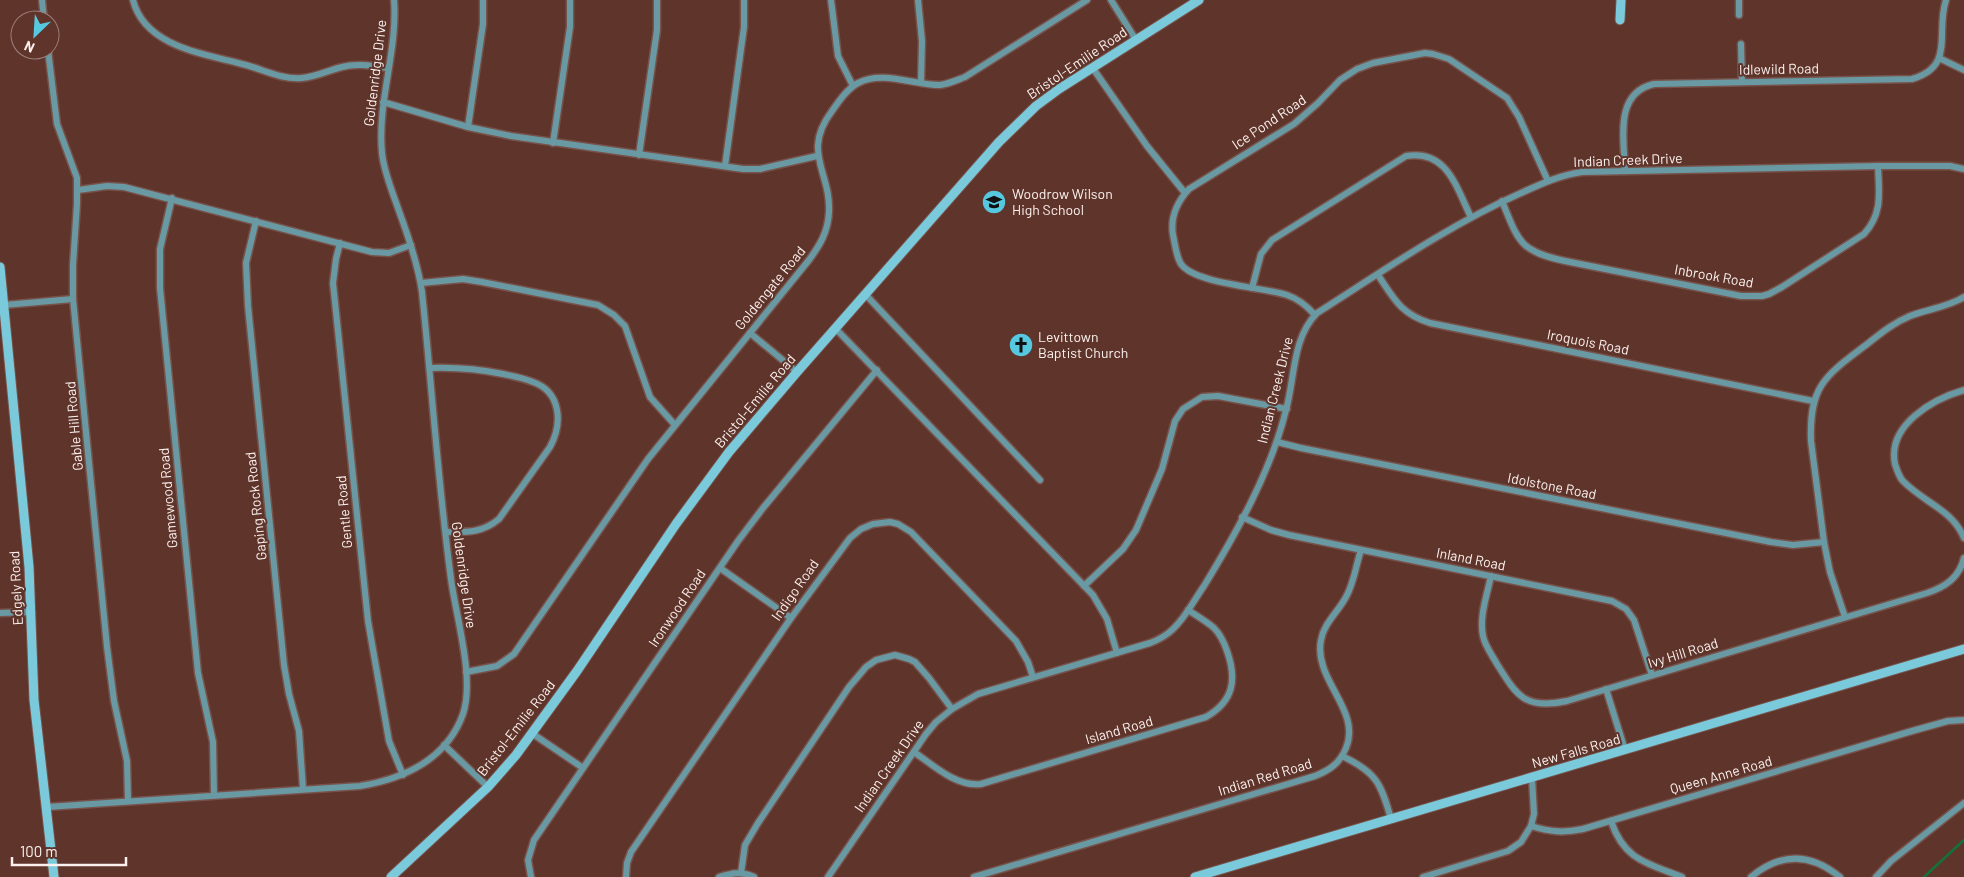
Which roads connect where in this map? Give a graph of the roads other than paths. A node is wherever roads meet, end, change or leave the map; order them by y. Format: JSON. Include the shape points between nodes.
{"nodes":[{"id":1,"x":133,"y":0,"type":"edge"},
{"id":2,"x":394,"y":0,"type":"edge"},
{"id":3,"x":482,"y":0,"type":"edge"},
{"id":4,"x":570,"y":0,"type":"edge"},
{"id":5,"x":657,"y":0,"type":"edge"},
{"id":6,"x":744,"y":0,"type":"edge"},
{"id":7,"x":832,"y":0,"type":"edge"},
{"id":8,"x":918,"y":0,"type":"edge"},
{"id":9,"x":1087,"y":0,"type":"edge"},
{"id":10,"x":1111,"y":0,"type":"edge"},
{"id":11,"x":1199,"y":0,"type":"edge"},
{"id":12,"x":1622,"y":0,"type":"edge"},
{"id":13,"x":1739,"y":0,"type":"edge"},
{"id":14,"x":1946,"y":0,"type":"edge"},
{"id":15,"x":1739,"y":15,"type":"dead end"},
{"id":16,"x":1620,"y":20,"type":"dead end"},
{"id":17,"x":1136,"y":40,"type":"junction"},
{"id":18,"x":1741,"y":44,"type":"dead end"},
{"id":19,"x":1939,"y":58,"type":"junction"},
{"id":20,"x":49,"y":60,"type":"edge"},
{"id":21,"x":388,"y":68,"type":"junction"},
{"id":22,"x":1092,"y":68,"type":"junction"},
{"id":23,"x":1964,"y":70,"type":"edge"},
{"id":24,"x":1742,"y":82,"type":"junction"},
{"id":25,"x":921,"y":83,"type":"junction"},
{"id":26,"x":853,"y":86,"type":"junction"},
{"id":27,"x":382,"y":102,"type":"junction"},
{"id":28,"x":468,"y":127,"type":"junction"},
{"id":29,"x":553,"y":143,"type":"junction"},
{"id":30,"x":639,"y":155,"type":"junction"},
{"id":31,"x":817,"y":156,"type":"junction"},
{"id":32,"x":725,"y":166,"type":"junction"},
{"id":33,"x":1878,"y":166,"type":"junction"},
{"id":34,"x":1964,"y":168,"type":"edge"},
{"id":35,"x":1625,"y":171,"type":"junction"},
{"id":36,"x":1548,"y":182,"type":"junction"},
{"id":37,"x":78,"y":190,"type":"junction"},
{"id":38,"x":1185,"y":193,"type":"junction"},
{"id":39,"x":172,"y":198,"type":"junction"},
{"id":40,"x":1502,"y":201,"type":"junction"},
{"id":41,"x":1471,"y":217,"type":"junction"},
{"id":42,"x":256,"y":221,"type":"junction"},
{"id":43,"x":340,"y":243,"type":"junction"},
{"id":44,"x":411,"y":245,"type":"junction"},
{"id":45,"x":0,"y":267,"type":"edge"},
{"id":46,"x":1378,"y":274,"type":"junction"},
{"id":47,"x":421,"y":283,"type":"junction"},
{"id":48,"x":1252,"y":288,"type":"junction"},
{"id":49,"x":865,"y":294,"type":"junction"},
{"id":50,"x":1964,"y":297,"type":"edge"},
{"id":51,"x":74,"y":299,"type":"junction"},
{"id":52,"x":4,"y":305,"type":"junction"},
{"id":53,"x":1315,"y":315,"type":"junction"},
{"id":54,"x":836,"y":328,"type":"junction"},
{"id":55,"x":750,"y":333,"type":"junction"},
{"id":56,"x":430,"y":368,"type":"junction"},
{"id":57,"x":877,"y":370,"type":"junction"},
{"id":58,"x":797,"y":372,"type":"junction"},
{"id":59,"x":1964,"y":390,"type":"edge"},
{"id":60,"x":1813,"y":401,"type":"junction"},
{"id":61,"x":1286,"y":410,"type":"junction"},
{"id":62,"x":675,"y":425,"type":"junction"},
{"id":63,"x":1276,"y":442,"type":"junction"},
{"id":64,"x":1040,"y":480,"type":"dead end"},
{"id":65,"x":1242,"y":517,"type":"junction"},
{"id":66,"x":446,"y":532,"type":"junction"},
{"id":67,"x":1964,"y":538,"type":"edge"},
{"id":68,"x":1824,"y":542,"type":"junction"},
{"id":69,"x":1361,"y":550,"type":"junction"},
{"id":70,"x":1964,"y":558,"type":"edge"},
{"id":71,"x":720,"y":568,"type":"junction"},
{"id":72,"x":1491,"y":576,"type":"junction"},
{"id":73,"x":1084,"y":586,"type":"junction"},
{"id":74,"x":1188,"y":610,"type":"junction"},
{"id":75,"x":32,"y":612,"type":"junction"},
{"id":76,"x":0,"y":613,"type":"edge"},
{"id":77,"x":1845,"y":617,"type":"junction"},
{"id":78,"x":791,"y":618,"type":"junction"},
{"id":79,"x":1964,"y":649,"type":"edge"},
{"id":80,"x":1117,"y":653,"type":"junction"},
{"id":81,"x":466,"y":672,"type":"junction"},
{"id":82,"x":1652,"y":675,"type":"junction"},
{"id":83,"x":1033,"y":677,"type":"junction"},
{"id":84,"x":1606,"y":689,"type":"junction"},
{"id":85,"x":952,"y":709,"type":"junction"},
{"id":86,"x":1964,"y":720,"type":"edge"},
{"id":87,"x":532,"y":734,"type":"junction"},
{"id":88,"x":444,"y":745,"type":"junction"},
{"id":89,"x":1625,"y":750,"type":"junction"},
{"id":90,"x":914,"y":752,"type":"junction"},
{"id":91,"x":1342,"y":756,"type":"junction"},
{"id":92,"x":584,"y":768,"type":"junction"},
{"id":93,"x":403,"y":775,"type":"junction"},
{"id":94,"x":1532,"y":778,"type":"junction"},
{"id":95,"x":488,"y":787,"type":"junction"},
{"id":96,"x":303,"y":789,"type":"junction"},
{"id":97,"x":214,"y":795,"type":"junction"},
{"id":98,"x":128,"y":801,"type":"junction"},
{"id":99,"x":1964,"y":803,"type":"edge"},
{"id":100,"x":47,"y":806,"type":"junction"},
{"id":101,"x":1391,"y":819,"type":"junction"},
{"id":102,"x":1611,"y":820,"type":"junction"},
{"id":103,"x":1531,"y":826,"type":"junction"},
{"id":104,"x":741,"y":873,"type":"junction"},
{"id":105,"x":54,"y":877,"type":"edge"},
{"id":106,"x":391,"y":877,"type":"edge"},
{"id":107,"x":531,"y":877,"type":"edge"},
{"id":108,"x":626,"y":877,"type":"edge"},
{"id":109,"x":719,"y":877,"type":"edge"},
{"id":110,"x":754,"y":877,"type":"edge"},
{"id":111,"x":828,"y":877,"type":"edge"},
{"id":112,"x":974,"y":877,"type":"edge"},
{"id":113,"x":1195,"y":877,"type":"edge"},
{"id":114,"x":1422,"y":877,"type":"edge"},
{"id":115,"x":1682,"y":877,"type":"edge"},
{"id":116,"x":1751,"y":877,"type":"edge"},
{"id":117,"x":1840,"y":877,"type":"edge"},
{"id":118,"x":1876,"y":877,"type":"edge"}],
"edges":[{"from":1,"to":21,"type":"street","via":[[146,25],[165,39],[183,48],[277,75],[301,79],[344,66]]},
{"from":2,"to":21,"type":"street","name":"Goldenridge Drive"},
{"from":3,"to":28,"type":"street","via":[[483,24]]},
{"from":4,"to":29,"type":"street","via":[[570,27]]},
{"from":5,"to":30,"type":"street","via":[[657,30]]},
{"from":6,"to":32,"type":"street","via":[[742,51]]},
{"from":7,"to":26,"type":"street","via":[[838,56]]},
{"from":8,"to":25,"type":"street","via":[[922,41]]},
{"from":9,"to":25,"type":"street","via":[[965,77],[943,84]]},
{"from":10,"to":17,"type":"street"},
{"from":11,"to":17,"type":"main road","name":"Bristol-Emilie Road"},
{"from":12,"to":16,"type":"main road"},
{"from":13,"to":15,"type":"street"},
{"from":14,"to":19,"type":"street"},
{"from":17,"to":22,"type":"main road","name":"Bristol-Emilie Road"},
{"from":18,"to":24,"type":"street"},
{"from":19,"to":23,"type":"street"},
{"from":19,"to":24,"type":"street","name":"Idlewild Road","via":[[1928,73],[1912,79]]},
{"from":20,"to":37,"type":"street","name":"Gable Hill Road","via":[[57,124],[74,169]]},
{"from":21,"to":27,"type":"street","name":"Goldenridge Drive"},
{"from":22,"to":38,"type":"street"},
{"from":22,"to":49,"type":"main road","name":"Bristol-Emilie Road","via":[[1059,89],[1017,123]]},
{"from":24,"to":35,"type":"street","name":"Idlewild Road","via":[[1654,84],[1636,92],[1625,111]]},
{"from":25,"to":26,"type":"street","via":[[876,78]]},
{"from":26,"to":31,"type":"street","name":"Goldengate Road","via":[[820,130]]},
{"from":27,"to":28,"type":"street"},
{"from":27,"to":44,"type":"street","name":"Goldenridge Drive","via":[[382,154]]},
{"from":28,"to":29,"type":"street"},
{"from":29,"to":30,"type":"street"},
{"from":30,"to":32,"type":"street"},
{"from":31,"to":32,"type":"street","via":[[760,169]]},
{"from":31,"to":55,"type":"street","name":"Goldengate Road","via":[[829,206],[822,242]]},
{"from":33,"to":34,"type":"street","name":"Indian Creek Drive"},
{"from":33,"to":35,"type":"street","name":"Indian Creek Drive"},
{"from":33,"to":40,"type":"street","name":"Inbrook Road","via":[[1878,210],[1872,226],[1782,287],[1762,296],[1741,296],[1538,254],[1520,241]]},
{"from":35,"to":36,"type":"street","name":"Indian Creek Drive","via":[[1582,172]]},
{"from":36,"to":38,"type":"street","name":"Ice Pond Road","via":[[1507,98],[1449,59],[1425,53],[1373,63],[1350,73],[1294,124]]},
{"from":36,"to":40,"type":"street","name":"Indian Creek Drive"},
{"from":37,"to":39,"type":"street","via":[[115,186]]},
{"from":37,"to":51,"type":"street","name":"Gable Hill Road"},
{"from":38,"to":48,"type":"street","via":[[1172,221],[1176,253],[1181,264],[1197,275]]},
{"from":39,"to":42,"type":"street"},
{"from":39,"to":97,"type":"street","name":"Gamewood Road","via":[[160,249],[160,288],[198,672],[213,742]]},
{"from":40,"to":41,"type":"street","name":"Indian Creek Drive"},
{"from":41,"to":46,"type":"street","name":"Indian Creek Drive"},
{"from":41,"to":48,"type":"street","via":[[1442,164],[1424,155],[1406,156],[1272,240],[1261,254]]},
{"from":42,"to":43,"type":"street"},
{"from":42,"to":96,"type":"street","name":"Gaping Rock Road","via":[[246,263],[248,306],[284,665],[299,731]]},
{"from":43,"to":44,"type":"street","via":[[381,253]]},
{"from":43,"to":93,"type":"street","name":"Gentle Road","via":[[333,283],[368,621],[386,724]]},
{"from":44,"to":47,"type":"street","name":"Goldenridge Drive"},
{"from":45,"to":52,"type":"main road","name":"Edgely Road"},
{"from":46,"to":53,"type":"street","name":"Indian Creek Drive"},
{"from":46,"to":60,"type":"street","name":"Iroquois Road","via":[[1401,309],[1416,319]]},
{"from":47,"to":56,"type":"street","name":"Goldenridge Drive"},
{"from":47,"to":62,"type":"street","via":[[482,282],[598,305],[614,314],[625,326],[650,397]]},
{"from":48,"to":53,"type":"street","via":[[1292,297]]},
{"from":49,"to":54,"type":"main road","name":"Bristol-Emilie Road"},
{"from":49,"to":64,"type":"street"},
{"from":50,"to":60,"type":"street","via":[[1892,325],[1833,371]]},
{"from":51,"to":52,"type":"street"},
{"from":51,"to":98,"type":"street","name":"Gable Hill Road","via":[[107,647],[115,708],[127,761]]},
{"from":52,"to":75,"type":"main road","name":"Edgely Road"},
{"from":53,"to":61,"type":"street","name":"Indian Creek Drive","via":[[1302,334]]},
{"from":54,"to":57,"type":"street"},
{"from":54,"to":58,"type":"main road","name":"Bristol-Emilie Road"},
{"from":55,"to":58,"type":"street"},
{"from":55,"to":62,"type":"street","name":"Goldengate Road"},
{"from":56,"to":66,"type":"street","name":"Goldenridge Drive"},
{"from":56,"to":66,"type":"street","via":[[468,368],[532,381],[554,398],[558,412],[556,434],[550,446],[500,519],[481,530]]},
{"from":57,"to":71,"type":"street","name":"Ironwood Road","via":[[763,508]]},
{"from":57,"to":73,"type":"street"},
{"from":58,"to":87,"type":"main road","name":"Bristol-Emilie Road","via":[[710,477]]},
{"from":59,"to":67,"type":"street","via":[[1940,398],[1908,422],[1898,436],[1894,455],[1903,481],[1955,523]]},
{"from":60,"to":68,"type":"street","via":[[1811,441]]},
{"from":61,"to":63,"type":"street","name":"Indian Creek Drive"},
{"from":61,"to":73,"type":"street","via":[[1218,396],[1202,397],[1183,409],[1175,421],[1162,469],[1136,530],[1123,549]]},
{"from":62,"to":81,"type":"street","name":"Goldengate Road","via":[[633,479],[514,654],[496,666]]},
{"from":63,"to":65,"type":"street","name":"Indian Creek Drive"},
{"from":63,"to":68,"type":"street","name":"Idolstone Road","via":[[1762,541]]},
{"from":65,"to":69,"type":"street","name":"Inland Road","via":[[1289,535]]},
{"from":65,"to":74,"type":"street","name":"Indian Creek Drive"},
{"from":66,"to":81,"type":"street","name":"Goldenridge Drive"},
{"from":68,"to":77,"type":"street"},
{"from":69,"to":72,"type":"street","name":"Inland Road"},
{"from":69,"to":91,"type":"street","via":[[1350,588],[1324,629],[1319,651],[1322,668],[1347,719],[1348,739]]},
{"from":70,"to":77,"type":"street","name":"Ivy Hill Road","via":[[1956,576],[1939,589]]},
{"from":71,"to":78,"type":"street"},
{"from":71,"to":92,"type":"street","name":"Ironwood Road"},
{"from":72,"to":82,"type":"street","name":"Inland Road","via":[[1605,599],[1619,605],[1634,620]]},
{"from":72,"to":84,"type":"street","name":"Ivy Hill Road","via":[[1483,636],[1507,682],[1518,693],[1544,705]]},
{"from":73,"to":80,"type":"street","via":[[1104,614]]},
{"from":74,"to":80,"type":"street","name":"Indian Creek Drive","via":[[1172,631]]},
{"from":74,"to":90,"type":"street","name":"Island Road","via":[[1220,635],[1233,671],[1232,684],[1224,703],[1206,717],[981,784],[954,779]]},
{"from":75,"to":76,"type":"street"},
{"from":75,"to":100,"type":"main road","name":"Edgely Road","via":[[34,700]]},
{"from":77,"to":82,"type":"street","name":"Ivy Hill Road"},
{"from":78,"to":83,"type":"street","name":"Indigo Road","via":[[855,533],[873,524],[890,522],[911,532],[924,544],[1016,641]]},
{"from":78,"to":108,"type":"street","name":"Indigo Road","via":[[631,852]]},
{"from":79,"to":89,"type":"main road","name":"New Falls Road"},
{"from":80,"to":83,"type":"street","name":"Indian Creek Drive"},
{"from":81,"to":88,"type":"street","name":"Goldenridge Drive","via":[[463,713]]},
{"from":82,"to":84,"type":"street","name":"Ivy Hill Road"},
{"from":83,"to":85,"type":"street","name":"Indian Creek Drive","via":[[978,694]]},
{"from":84,"to":89,"type":"street"},
{"from":85,"to":90,"type":"street","name":"Indian Creek Drive","via":[[931,727]]},
{"from":85,"to":104,"type":"street","via":[[922,669],[909,659],[888,656],[872,662],[849,687],[758,823],[745,844]]},
{"from":86,"to":102,"type":"street","name":"Queen Anne Road","via":[[1912,731]]},
{"from":87,"to":92,"type":"street"},
{"from":87,"to":95,"type":"main road","name":"Bristol-Emilie Road"},
{"from":88,"to":93,"type":"street","name":"Goldenridge Drive","via":[[431,759]]},
{"from":88,"to":95,"type":"street"},
{"from":89,"to":94,"type":"main road","name":"New Falls Road"},
{"from":90,"to":111,"type":"street","name":"Indian Creek Drive"},
{"from":91,"to":101,"type":"street","via":[[1371,773],[1385,796]]},
{"from":91,"to":112,"type":"street","name":"Indian Red Road","via":[[1333,767],[1315,776]]},
{"from":92,"to":107,"type":"street","name":"Ironwood Road","via":[[534,840],[528,860]]},
{"from":93,"to":96,"type":"street","name":"Goldenridge Drive","via":[[360,786]]},
{"from":94,"to":101,"type":"main road","name":"New Falls Road"},
{"from":94,"to":103,"type":"street","via":[[1534,814]]},
{"from":95,"to":106,"type":"main road","name":"Bristol-Emilie Road"},
{"from":96,"to":97,"type":"street","name":"Goldenridge Drive"},
{"from":97,"to":98,"type":"street","name":"Goldenridge Drive"},
{"from":98,"to":100,"type":"street","name":"Goldenridge Drive"},
{"from":99,"to":118,"type":"street","via":[[1891,861]]},
{"from":100,"to":105,"type":"main road","name":"Edgely Road"},
{"from":101,"to":113,"type":"main road","name":"New Falls Road"},
{"from":102,"to":103,"type":"street","name":"Queen Anne Road","via":[[1564,833]]},
{"from":102,"to":115,"type":"street","via":[[1623,846],[1635,857]]},
{"from":103,"to":114,"type":"street","via":[[1521,842],[1508,851]]},
{"from":104,"to":109,"type":"street"},
{"from":104,"to":110,"type":"street"},
{"from":116,"to":117,"type":"street","via":[[1772,863],[1792,858],[1812,860]]}]}
